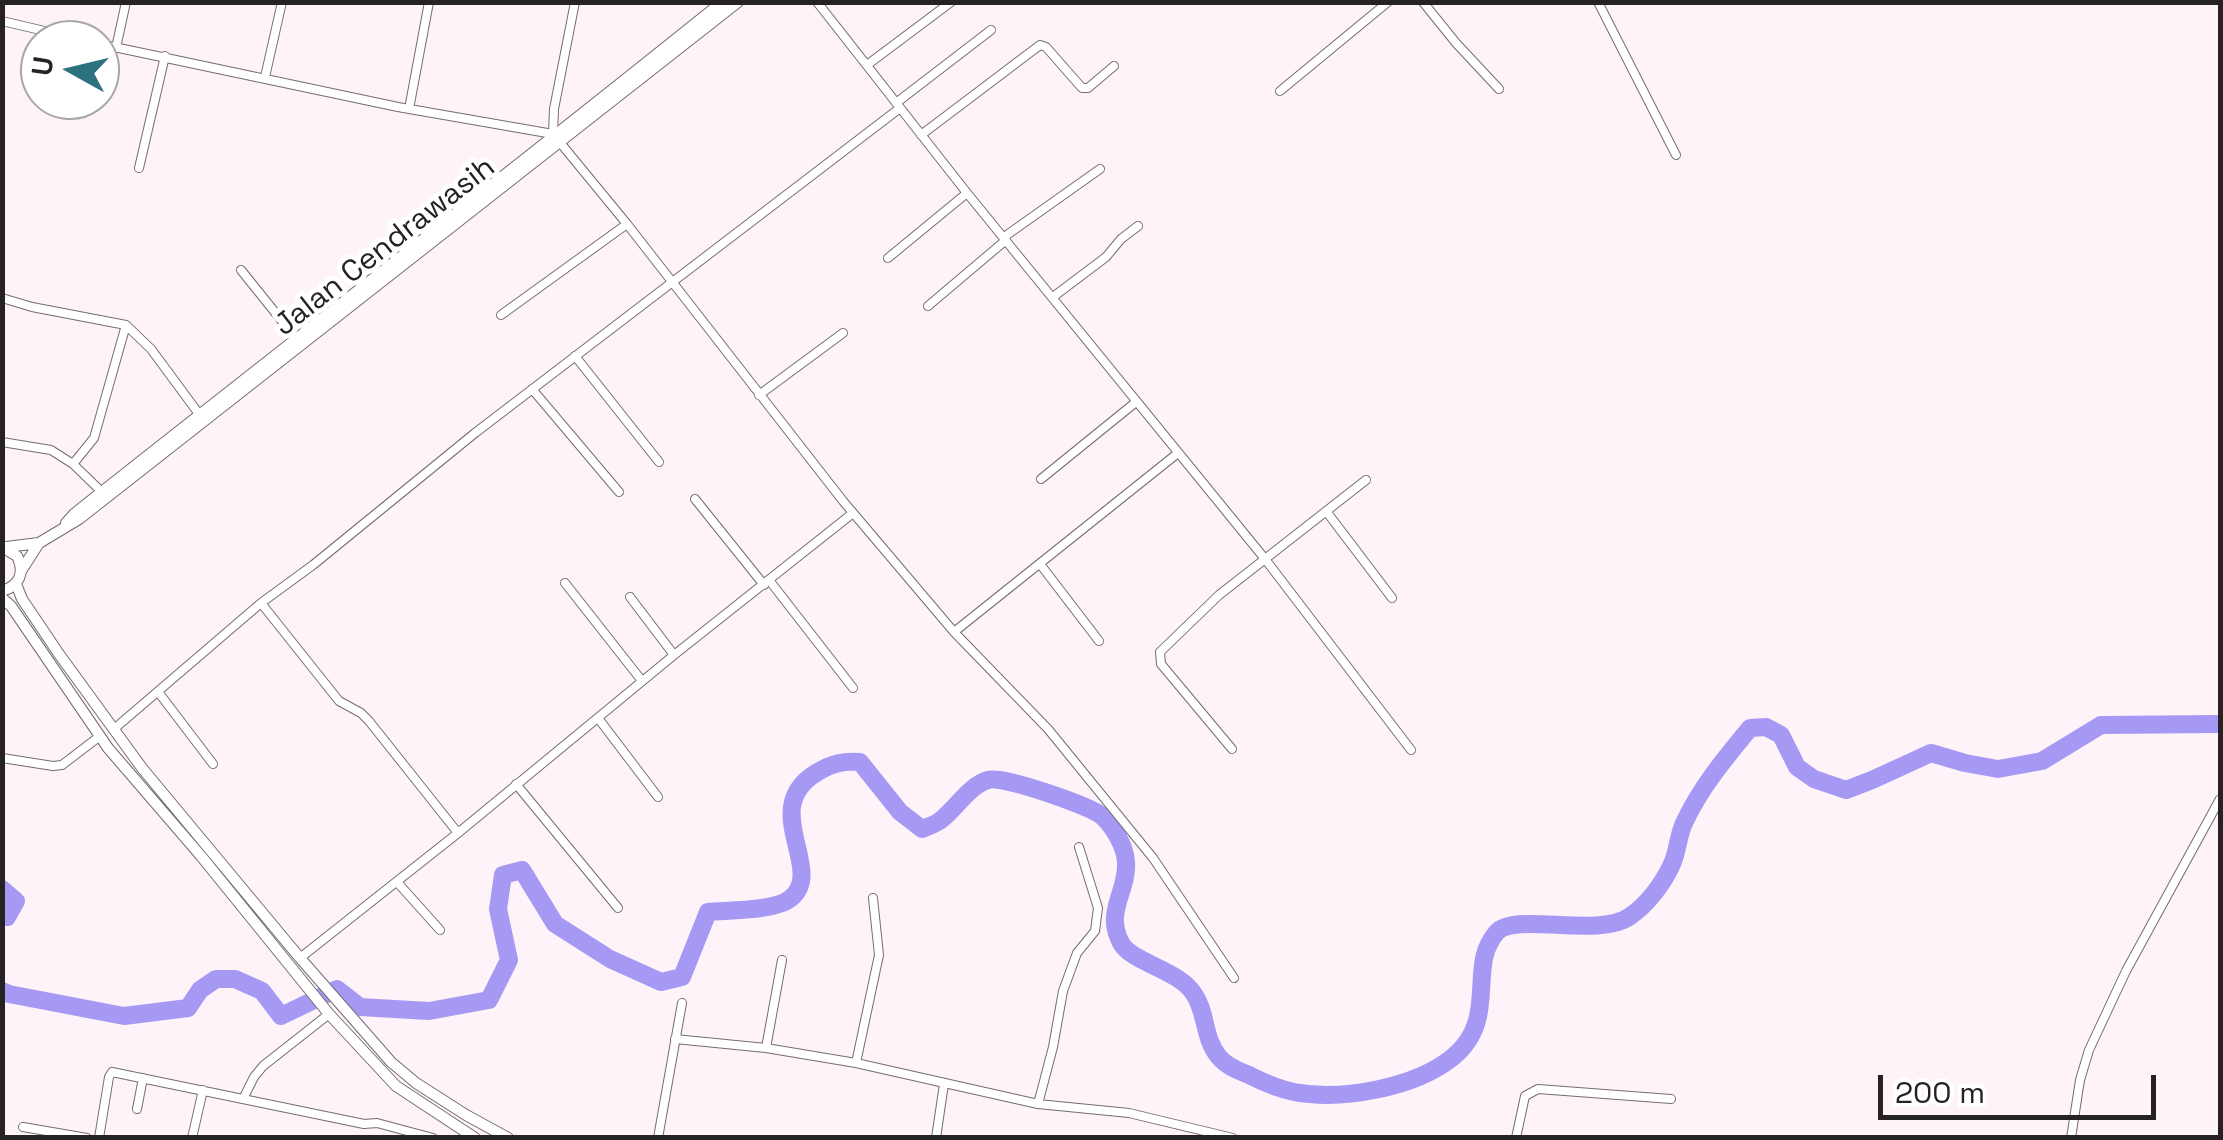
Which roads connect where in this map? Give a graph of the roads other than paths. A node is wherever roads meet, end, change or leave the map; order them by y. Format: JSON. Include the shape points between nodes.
{"nodes":[{"id":1,"x":126,"y":2,"type":"edge"},
{"id":2,"x":282,"y":2,"type":"edge"},
{"id":3,"x":429,"y":2,"type":"edge"},
{"id":4,"x":575,"y":2,"type":"edge"},
{"id":5,"x":722,"y":2,"type":"edge"},
{"id":6,"x":738,"y":2,"type":"edge"},
{"id":7,"x":817,"y":2,"type":"edge"},
{"id":8,"x":951,"y":2,"type":"edge"},
{"id":9,"x":1388,"y":2,"type":"edge"},
{"id":10,"x":1423,"y":2,"type":"edge"},
{"id":11,"x":1598,"y":2,"type":"edge"},
{"id":12,"x":120,"y":30,"type":"edge"},
{"id":13,"x":991,"y":30,"type":"dead end"},
{"id":14,"x":120,"y":49,"type":"edge"},
{"id":15,"x":164,"y":56,"type":"junction"},
{"id":16,"x":867,"y":65,"type":"junction"},
{"id":17,"x":1114,"y":66,"type":"dead end"},
{"id":18,"x":265,"y":77,"type":"junction"},
{"id":19,"x":1499,"y":89,"type":"dead end"},
{"id":20,"x":1280,"y":92,"type":"dead end"},
{"id":21,"x":898,"y":105,"type":"junction"},
{"id":22,"x":409,"y":109,"type":"junction"},
{"id":23,"x":921,"y":135,"type":"junction"},
{"id":24,"x":556,"y":138,"type":"junction"},
{"id":25,"x":1676,"y":155,"type":"dead end"},
{"id":26,"x":139,"y":168,"type":"dead end"},
{"id":27,"x":1100,"y":169,"type":"dead end"},
{"id":28,"x":967,"y":193,"type":"junction"},
{"id":29,"x":627,"y":224,"type":"junction"},
{"id":30,"x":1138,"y":226,"type":"dead end"},
{"id":31,"x":1005,"y":238,"type":"junction"},
{"id":32,"x":888,"y":258,"type":"dead end"},
{"id":33,"x":241,"y":270,"type":"dead end"},
{"id":34,"x":671,"y":282,"type":"junction"},
{"id":35,"x":2,"y":298,"type":"edge"},
{"id":36,"x":1053,"y":298,"type":"junction"},
{"id":37,"x":928,"y":306,"type":"dead end"},
{"id":38,"x":501,"y":315,"type":"dead end"},
{"id":39,"x":126,"y":324,"type":"junction"},
{"id":40,"x":843,"y":333,"type":"dead end"},
{"id":41,"x":298,"y":341,"type":"junction"},
{"id":42,"x":575,"y":356,"type":"junction"},
{"id":43,"x":532,"y":389,"type":"junction"},
{"id":44,"x":759,"y":396,"type":"junction"},
{"id":45,"x":1136,"y":402,"type":"junction"},
{"id":46,"x":199,"y":414,"type":"junction"},
{"id":47,"x":179,"y":436,"type":"junction"},
{"id":48,"x":2,"y":442,"type":"edge"},
{"id":49,"x":1178,"y":453,"type":"junction"},
{"id":50,"x":659,"y":462,"type":"dead end"},
{"id":51,"x":72,"y":464,"type":"junction"},
{"id":52,"x":1041,"y":479,"type":"dead end"},
{"id":53,"x":1366,"y":480,"type":"dead end"},
{"id":54,"x":620,"y":492,"type":"dead end"},
{"id":55,"x":104,"y":495,"type":"junction"},
{"id":56,"x":695,"y":498,"type":"dead end"},
{"id":57,"x":1326,"y":511,"type":"junction"},
{"id":58,"x":853,"y":513,"type":"junction"},
{"id":59,"x":39,"y":543,"type":"junction"},
{"id":60,"x":4,"y":547,"type":"edge"},
{"id":61,"x":1265,"y":559,"type":"junction"},
{"id":62,"x":1040,"y":564,"type":"junction"},
{"id":63,"x":21,"y":571,"type":"junction"},
{"id":64,"x":766,"y":582,"type":"junction"},
{"id":65,"x":565,"y":583,"type":"dead end"},
{"id":66,"x":16,"y":584,"type":"junction"},
{"id":67,"x":2,"y":594,"type":"edge"},
{"id":68,"x":630,"y":597,"type":"dead end"},
{"id":69,"x":1392,"y":598,"type":"dead end"},
{"id":70,"x":261,"y":603,"type":"junction"},
{"id":71,"x":954,"y":632,"type":"junction"},
{"id":72,"x":1099,"y":640,"type":"dead end"},
{"id":73,"x":674,"y":655,"type":"junction"},
{"id":74,"x":642,"y":681,"type":"junction"},
{"id":75,"x":853,"y":688,"type":"dead end"},
{"id":76,"x":158,"y":693,"type":"junction"},
{"id":77,"x":598,"y":718,"type":"junction"},
{"id":78,"x":114,"y":730,"type":"junction"},
{"id":79,"x":100,"y":736,"type":"junction"},
{"id":80,"x":1232,"y":750,"type":"dead end"},
{"id":81,"x":1411,"y":750,"type":"dead end"},
{"id":82,"x":2,"y":758,"type":"edge"},
{"id":83,"x":213,"y":764,"type":"dead end"},
{"id":84,"x":516,"y":784,"type":"junction"},
{"id":85,"x":658,"y":797,"type":"dead end"},
{"id":86,"x":2220,"y":799,"type":"edge"},
{"id":87,"x":458,"y":833,"type":"junction"},
{"id":88,"x":1079,"y":847,"type":"dead end"},
{"id":89,"x":398,"y":882,"type":"junction"},
{"id":90,"x":874,"y":898,"type":"dead end"},
{"id":91,"x":618,"y":908,"type":"dead end"},
{"id":92,"x":440,"y":930,"type":"dead end"},
{"id":93,"x":300,"y":958,"type":"junction"},
{"id":94,"x":782,"y":960,"type":"dead end"},
{"id":95,"x":1234,"y":978,"type":"dead end"},
{"id":96,"x":316,"y":986,"type":"junction"},
{"id":97,"x":682,"y":1003,"type":"dead end"},
{"id":98,"x":325,"y":1009,"type":"junction"},
{"id":99,"x":363,"y":1031,"type":"junction"},
{"id":100,"x":676,"y":1039,"type":"junction"},
{"id":101,"x":354,"y":1042,"type":"junction"},
{"id":102,"x":766,"y":1048,"type":"junction"},
{"id":103,"x":856,"y":1063,"type":"junction"},
{"id":104,"x":143,"y":1078,"type":"junction"},
{"id":105,"x":944,"y":1084,"type":"junction"},
{"id":106,"x":203,"y":1090,"type":"junction"},
{"id":107,"x":243,"y":1099,"type":"junction"},
{"id":108,"x":1671,"y":1099,"type":"dead end"},
{"id":109,"x":1038,"y":1104,"type":"junction"},
{"id":110,"x":137,"y":1109,"type":"dead end"},
{"id":111,"x":377,"y":1124,"type":"junction"},
{"id":112,"x":23,"y":1127,"type":"dead end"},
{"id":113,"x":86,"y":1138,"type":"edge"},
{"id":114,"x":99,"y":1138,"type":"edge"},
{"id":115,"x":192,"y":1138,"type":"edge"},
{"id":116,"x":374,"y":1138,"type":"edge"},
{"id":117,"x":434,"y":1138,"type":"edge"},
{"id":118,"x":475,"y":1138,"type":"edge"},
{"id":119,"x":508,"y":1138,"type":"edge"},
{"id":120,"x":658,"y":1138,"type":"edge"},
{"id":121,"x":936,"y":1138,"type":"edge"},
{"id":122,"x":1233,"y":1138,"type":"edge"},
{"id":123,"x":1516,"y":1138,"type":"edge"},
{"id":124,"x":2070,"y":1138,"type":"edge"}],
"edges":[{"from":1,"to":12,"type":"street"},
{"from":2,"to":18,"type":"street"},
{"from":3,"to":22,"type":"street"},
{"from":4,"to":24,"type":"street","via":[[554,109]]},
{"from":5,"to":24,"type":"street","name":"Jalan Cendrawasih"},
{"from":6,"to":24,"type":"street","name":"Jalan Cendrawasih"},
{"from":7,"to":16,"type":"street"},
{"from":8,"to":16,"type":"street"},
{"from":9,"to":20,"type":"street"},
{"from":10,"to":19,"type":"street"},
{"from":11,"to":25,"type":"street"},
{"from":13,"to":21,"type":"street"},
{"from":14,"to":15,"type":"street"},
{"from":15,"to":18,"type":"street"},
{"from":15,"to":26,"type":"street"},
{"from":16,"to":21,"type":"street"},
{"from":17,"to":23,"type":"street","via":[[1082,88],[1040,45]]},
{"from":18,"to":22,"type":"street"},
{"from":21,"to":23,"type":"street"},
{"from":21,"to":34,"type":"street"},
{"from":22,"to":24,"type":"street"},
{"from":23,"to":28,"type":"street"},
{"from":24,"to":29,"type":"street"},
{"from":24,"to":41,"type":"street","name":"Jalan Cendrawasih"},
{"from":27,"to":31,"type":"street"},
{"from":28,"to":31,"type":"street"},
{"from":28,"to":32,"type":"street"},
{"from":29,"to":34,"type":"street"},
{"from":29,"to":38,"type":"street"},
{"from":30,"to":36,"type":"street"},
{"from":31,"to":36,"type":"street"},
{"from":31,"to":37,"type":"street"},
{"from":33,"to":41,"type":"street"},
{"from":34,"to":42,"type":"street"},
{"from":34,"to":44,"type":"street"},
{"from":35,"to":39,"type":"street"},
{"from":36,"to":45,"type":"street"},
{"from":39,"to":46,"type":"street"},
{"from":39,"to":51,"type":"street","via":[[94,438]]},
{"from":40,"to":44,"type":"street"},
{"from":41,"to":46,"type":"street","name":"Jalan Cendrawasih"},
{"from":41,"to":47,"type":"street","name":"Jalan Cendrawasih"},
{"from":42,"to":43,"type":"street"},
{"from":42,"to":50,"type":"street"},
{"from":43,"to":54,"type":"street"},
{"from":43,"to":70,"type":"street"},
{"from":44,"to":58,"type":"street"},
{"from":45,"to":49,"type":"street"},
{"from":45,"to":52,"type":"street"},
{"from":46,"to":47,"type":"street","name":"Jalan Cendrawasih"},
{"from":47,"to":55,"type":"street","name":"Jalan Cendrawasih"},
{"from":48,"to":51,"type":"street","via":[[51,450]]},
{"from":49,"to":61,"type":"street"},
{"from":49,"to":62,"type":"street"},
{"from":51,"to":55,"type":"street"},
{"from":53,"to":57,"type":"street"},
{"from":55,"to":59,"type":"street","name":"Jalan Cendrawasih","via":[[79,520]]},
{"from":56,"to":64,"type":"street"},
{"from":57,"to":61,"type":"street"},
{"from":57,"to":69,"type":"street"},
{"from":58,"to":64,"type":"street"},
{"from":58,"to":71,"type":"street"},
{"from":59,"to":60,"type":"street"},
{"from":59,"to":63,"type":"street"},
{"from":60,"to":63,"type":"street","via":[[17,556]]},
{"from":61,"to":80,"type":"street","via":[[1159,655]]},
{"from":61,"to":81,"type":"street"},
{"from":62,"to":71,"type":"street"},
{"from":62,"to":72,"type":"street"},
{"from":63,"to":66,"type":"street"},
{"from":64,"to":73,"type":"street"},
{"from":64,"to":75,"type":"street"},
{"from":65,"to":74,"type":"street"},
{"from":66,"to":67,"type":"street"},
{"from":66,"to":78,"type":"street"},
{"from":67,"to":79,"type":"street"},
{"from":68,"to":73,"type":"street"},
{"from":70,"to":76,"type":"street"},
{"from":70,"to":87,"type":"street","via":[[339,701],[370,721]]},
{"from":71,"to":95,"type":"street","via":[[1048,729],[1152,858]]},
{"from":73,"to":74,"type":"street"},
{"from":74,"to":77,"type":"street"},
{"from":76,"to":78,"type":"street"},
{"from":76,"to":83,"type":"street"},
{"from":77,"to":84,"type":"street"},
{"from":77,"to":85,"type":"street"},
{"from":78,"to":93,"type":"street"},
{"from":79,"to":82,"type":"street","via":[[62,765]]},
{"from":79,"to":96,"type":"street"},
{"from":84,"to":87,"type":"street"},
{"from":84,"to":91,"type":"street"},
{"from":86,"to":124,"type":"street","via":[[2088,1050]]},
{"from":87,"to":89,"type":"street"},
{"from":88,"to":109,"type":"street","via":[[1098,918],[1063,992]]},
{"from":89,"to":92,"type":"street"},
{"from":89,"to":93,"type":"street"},
{"from":90,"to":103,"type":"street","via":[[879,956]]},
{"from":93,"to":96,"type":"street"},
{"from":94,"to":102,"type":"street"},
{"from":96,"to":98,"type":"street"},
{"from":96,"to":99,"type":"street"},
{"from":97,"to":100,"type":"street"},
{"from":98,"to":101,"type":"street"},
{"from":98,"to":107,"type":"street","via":[[263,1066]]},
{"from":99,"to":101,"type":"street"},
{"from":99,"to":119,"type":"street","via":[[402,1073]]},
{"from":100,"to":102,"type":"street"},
{"from":100,"to":120,"type":"street"},
{"from":101,"to":118,"type":"street","via":[[396,1086]]},
{"from":102,"to":103,"type":"street"},
{"from":103,"to":105,"type":"street"},
{"from":104,"to":106,"type":"street"},
{"from":104,"to":110,"type":"street"},
{"from":104,"to":114,"type":"street","via":[[109,1075]]},
{"from":105,"to":109,"type":"street"},
{"from":105,"to":121,"type":"street"},
{"from":106,"to":107,"type":"street"},
{"from":106,"to":115,"type":"street"},
{"from":107,"to":111,"type":"street"},
{"from":108,"to":123,"type":"street","via":[[1538,1090],[1525,1096]]},
{"from":109,"to":122,"type":"street","via":[[1129,1113]]},
{"from":111,"to":116,"type":"street"},
{"from":111,"to":117,"type":"street"},
{"from":112,"to":113,"type":"street"}]}
